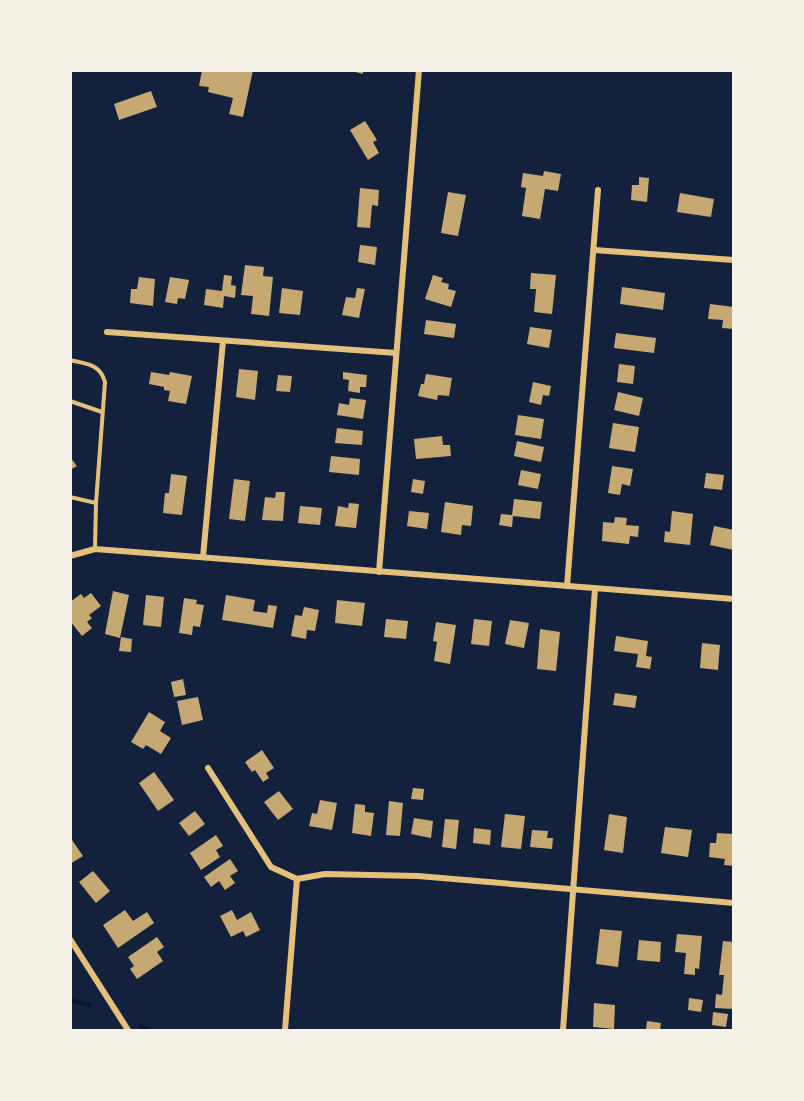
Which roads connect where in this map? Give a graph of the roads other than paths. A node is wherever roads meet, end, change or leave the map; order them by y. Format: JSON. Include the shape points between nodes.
{"nodes":[{"id":1,"x":419,"y":70,"type":"edge"},
{"id":2,"x":598,"y":190,"type":"dead end"},
{"id":3,"x":594,"y":250,"type":"junction"},
{"id":4,"x":734,"y":260,"type":"edge"},
{"id":5,"x":106,"y":332,"type":"dead end"},
{"id":6,"x":223,"y":341,"type":"junction"},
{"id":7,"x":396,"y":354,"type":"junction"},
{"id":8,"x":70,"y":360,"type":"edge"},
{"id":9,"x":70,"y":401,"type":"edge"},
{"id":10,"x":102,"y":412,"type":"junction"},
{"id":11,"x":70,"y":497,"type":"edge"},
{"id":12,"x":96,"y":503,"type":"junction"},
{"id":13,"x":95,"y":549,"type":"junction"},
{"id":14,"x":70,"y":556,"type":"edge"},
{"id":15,"x":203,"y":557,"type":"junction"},
{"id":16,"x":379,"y":572,"type":"junction"},
{"id":17,"x":567,"y":586,"type":"junction"},
{"id":18,"x":595,"y":589,"type":"junction"},
{"id":19,"x":734,"y":599,"type":"edge"},
{"id":20,"x":208,"y":768,"type":"dead end"},
{"id":21,"x":297,"y":879,"type":"junction"},
{"id":22,"x":574,"y":889,"type":"junction"},
{"id":23,"x":734,"y":903,"type":"edge"},
{"id":24,"x":70,"y":939,"type":"edge"},
{"id":25,"x":128,"y":1030,"type":"edge"},
{"id":26,"x":285,"y":1030,"type":"edge"},
{"id":27,"x":563,"y":1030,"type":"edge"}],
"edges":[{"from":1,"to":7,"type":"street"},
{"from":2,"to":3,"type":"street"},
{"from":3,"to":4,"type":"street"},
{"from":3,"to":17,"type":"street"},
{"from":5,"to":6,"type":"street"},
{"from":6,"to":7,"type":"street"},
{"from":6,"to":15,"type":"street"},
{"from":7,"to":16,"type":"street"},
{"from":8,"to":10,"type":"lane","via":[[103,372]]},
{"from":9,"to":10,"type":"lane"},
{"from":10,"to":12,"type":"lane"},
{"from":11,"to":12,"type":"lane"},
{"from":12,"to":13,"type":"lane"},
{"from":13,"to":14,"type":"street"},
{"from":13,"to":15,"type":"street"},
{"from":15,"to":16,"type":"street"},
{"from":16,"to":17,"type":"street"},
{"from":17,"to":18,"type":"street"},
{"from":18,"to":19,"type":"street"},
{"from":18,"to":22,"type":"street"},
{"from":20,"to":21,"type":"street","via":[[271,867]]},
{"from":21,"to":22,"type":"street","via":[[326,874],[418,876]]},
{"from":21,"to":26,"type":"street"},
{"from":22,"to":23,"type":"street"},
{"from":22,"to":27,"type":"street"},
{"from":24,"to":25,"type":"street"}]}
